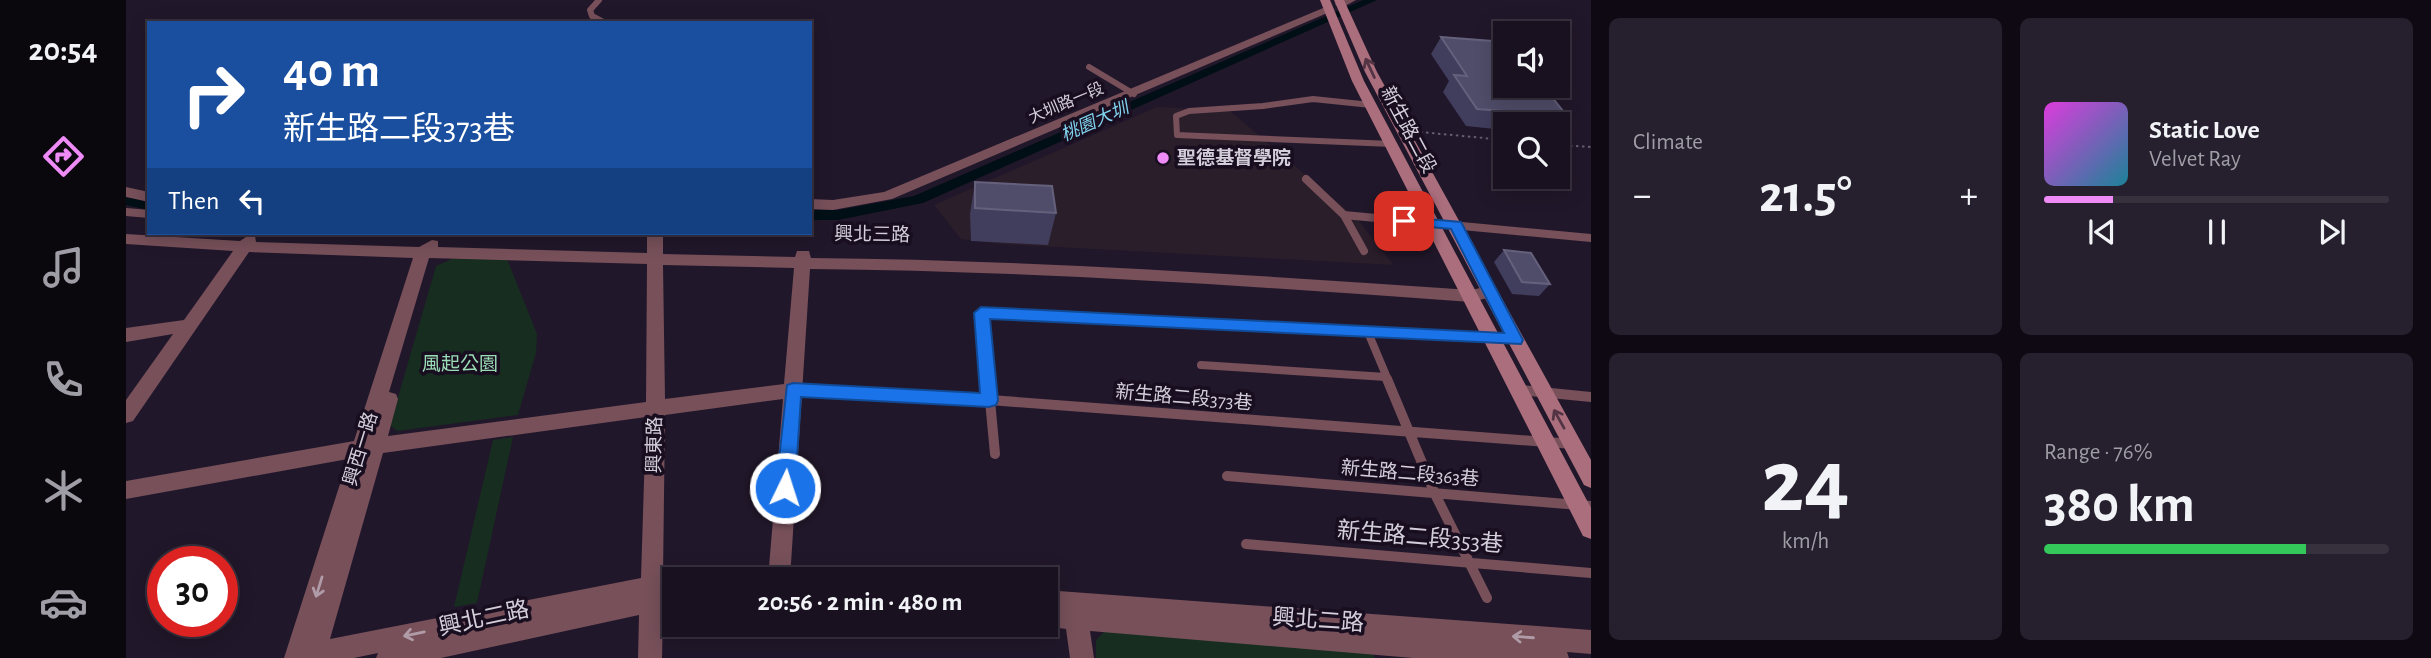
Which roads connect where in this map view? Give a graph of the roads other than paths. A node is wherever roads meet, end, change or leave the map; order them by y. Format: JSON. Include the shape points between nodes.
{"nodes":[{"id":1,"x":599,"y":0,"type":"edge"},
{"id":2,"x":1337,"y":3,"type":"edge"},
{"id":3,"x":601,"y":21,"type":"edge"},
{"id":4,"x":1344,"y":27,"type":"junction"},
{"id":5,"x":1089,"y":67,"type":"dead end"},
{"id":6,"x":1134,"y":94,"type":"junction"},
{"id":7,"x":1371,"y":105,"type":"junction"},
{"id":8,"x":1397,"y":137,"type":"junction"},
{"id":9,"x":1306,"y":179,"type":"dead end"},
{"id":10,"x":126,"y":192,"type":"edge"},
{"id":11,"x":147,"y":197,"type":"edge"},
{"id":12,"x":812,"y":204,"type":"edge"},
{"id":13,"x":126,"y":212,"type":"edge"},
{"id":14,"x":147,"y":214,"type":"edge"},
{"id":15,"x":1344,"y":215,"type":"junction"},
{"id":16,"x":1434,"y":224,"type":"junction"},
{"id":17,"x":1456,"y":225,"type":"junction"},
{"id":18,"x":126,"y":232,"type":"edge"},
{"id":19,"x":147,"y":233,"type":"edge"},
{"id":20,"x":172,"y":235,"type":"edge"},
{"id":21,"x":1591,"y":238,"type":"edge"},
{"id":22,"x":126,"y":239,"type":"edge"},
{"id":23,"x":249,"y":240,"type":"edge"},
{"id":24,"x":656,"y":247,"type":"edge"},
{"id":25,"x":429,"y":249,"type":"junction"},
{"id":26,"x":1364,"y":251,"type":"dead end"},
{"id":27,"x":803,"y":259,"type":"junction"},
{"id":28,"x":1469,"y":292,"type":"junction"},
{"id":29,"x":1490,"y":292,"type":"junction"},
{"id":30,"x":190,"y":325,"type":"junction"},
{"id":31,"x":1367,"y":330,"type":"junction"},
{"id":32,"x":126,"y":335,"type":"edge"},
{"id":33,"x":1492,"y":338,"type":"junction"},
{"id":34,"x":1515,"y":340,"type":"junction"},
{"id":35,"x":1202,"y":365,"type":"dead end"},
{"id":36,"x":1386,"y":377,"type":"junction"},
{"id":37,"x":793,"y":390,"type":"junction"},
{"id":38,"x":1519,"y":390,"type":"junction"},
{"id":39,"x":1545,"y":393,"type":"junction"},
{"id":40,"x":1591,"y":397,"type":"edge"},
{"id":41,"x":989,"y":400,"type":"junction"},
{"id":42,"x":656,"y":408,"type":"junction"},
{"id":43,"x":126,"y":415,"type":"edge"},
{"id":44,"x":1411,"y":432,"type":"junction"},
{"id":45,"x":1546,"y":441,"type":"junction"},
{"id":46,"x":1573,"y":444,"type":"junction"},
{"id":47,"x":368,"y":447,"type":"junction"},
{"id":48,"x":995,"y":454,"type":"dead end"},
{"id":49,"x":1227,"y":476,"type":"dead end"},
{"id":50,"x":1591,"y":479,"type":"edge"},
{"id":51,"x":126,"y":490,"type":"edge"},
{"id":52,"x":1435,"y":494,"type":"junction"},
{"id":53,"x":1585,"y":505,"type":"edge"},
{"id":54,"x":1591,"y":528,"type":"edge"},
{"id":55,"x":1246,"y":544,"type":"dead end"},
{"id":56,"x":1468,"y":563,"type":"junction"},
{"id":57,"x":662,"y":567,"type":"edge"},
{"id":58,"x":780,"y":567,"type":"edge"},
{"id":59,"x":1591,"y":573,"type":"edge"},
{"id":60,"x":662,"y":594,"type":"edge"},
{"id":61,"x":662,"y":594,"type":"edge"},
{"id":62,"x":1487,"y":598,"type":"dead end"},
{"id":63,"x":662,"y":599,"type":"edge"},
{"id":64,"x":1058,"y":605,"type":"edge"},
{"id":65,"x":1075,"y":610,"type":"junction"},
{"id":66,"x":1058,"y":613,"type":"edge"},
{"id":67,"x":1591,"y":642,"type":"edge"},
{"id":68,"x":303,"y":657,"type":"edge"},
{"id":69,"x":388,"y":658,"type":"edge"},
{"id":70,"x":650,"y":658,"type":"edge"},
{"id":71,"x":1082,"y":658,"type":"edge"},
{"id":72,"x":1558,"y":658,"type":"edge"}],
"edges":[{"from":1,"to":3,"type":"lane","via":[[590,10]]},
{"from":2,"to":4,"type":"main road","name":"新生路二段"},
{"from":2,"to":6,"type":"street","name":"大圳路一段"},
{"from":4,"to":7,"type":"main road","name":"新生路二段"},
{"from":8,"to":4,"type":"main road","name":"新生路二段","one_way":true,"via":[[1371,72]]},
{"from":5,"to":6,"type":"lane"},
{"from":6,"to":12,"type":"street","name":"大圳路一段","via":[[887,196]]},
{"from":7,"to":8,"type":"main road","name":"新生路二段"},
{"from":7,"to":8,"type":"lane","via":[[1313,99],[1220,107],[1189,111],[1176,116],[1175,124],[1177,135]]},
{"from":8,"to":16,"type":"main road","name":"新生路二段"},
{"from":8,"to":17,"type":"main road","name":"新生路二段"},
{"from":9,"to":15,"type":"lane"},
{"from":10,"to":11,"type":"street"},
{"from":13,"to":14,"type":"lane"},
{"from":15,"to":16,"type":"lane"},
{"from":15,"to":26,"type":"lane"},
{"from":16,"to":17,"type":"lane"},
{"from":16,"to":28,"type":"main road","name":"新生路二段"},
{"from":17,"to":21,"type":"lane"},
{"from":17,"to":29,"type":"main road","name":"新生路二段"},
{"from":18,"to":19,"type":"street"},
{"from":20,"to":23,"type":"street"},
{"from":22,"to":23,"type":"street"},
{"from":23,"to":25,"type":"street"},
{"from":23,"to":30,"type":"street"},
{"from":24,"to":25,"type":"street"},
{"from":24,"to":27,"type":"street"},
{"from":24,"to":42,"type":"street","name":"興東路"},
{"from":25,"to":47,"type":"street"},
{"from":27,"to":28,"type":"street"},
{"from":27,"to":37,"type":"street"},
{"from":28,"to":29,"type":"street"},
{"from":28,"to":33,"type":"main road","name":"新生路二段"},
{"from":29,"to":34,"type":"main road","name":"新生路二段"},
{"from":30,"to":32,"type":"street"},
{"from":30,"to":43,"type":"street"},
{"from":31,"to":33,"type":"lane"},
{"from":31,"to":36,"type":"lane"},
{"from":31,"to":41,"type":"lane","via":[[981,313]]},
{"from":33,"to":34,"type":"lane"},
{"from":33,"to":38,"type":"main road","name":"新生路二段"},
{"from":34,"to":39,"type":"main road","name":"新生路二段"},
{"from":35,"to":36,"type":"lane"},
{"from":36,"to":44,"type":"lane"},
{"from":37,"to":41,"type":"lane","name":"新生路二段373巷"},
{"from":37,"to":42,"type":"street"},
{"from":37,"to":58,"type":"street"},
{"from":38,"to":39,"type":"lane"},
{"from":38,"to":45,"type":"main road","name":"新生路二段"},
{"from":39,"to":40,"type":"lane"},
{"from":46,"to":39,"type":"main road","name":"新生路二段","one_way":true},
{"from":41,"to":44,"type":"lane","name":"新生路二段373巷"},
{"from":41,"to":48,"type":"lane"},
{"from":42,"to":47,"type":"street"},
{"from":42,"to":57,"type":"street","name":"興東路"},
{"from":44,"to":45,"type":"lane","name":"新生路二段373巷"},
{"from":44,"to":52,"type":"lane"},
{"from":45,"to":46,"type":"lane","name":"新生路二段373巷"},
{"from":45,"to":53,"type":"main road","name":"新生路二段"},
{"from":46,"to":50,"type":"main road","name":"新生路二段"},
{"from":47,"to":51,"type":"street"},
{"from":47,"to":68,"type":"street"},
{"from":49,"to":52,"type":"lane","name":"新生路二段363巷"},
{"from":52,"to":53,"type":"lane","name":"新生路二段363巷"},
{"from":52,"to":56,"type":"lane"},
{"from":53,"to":54,"type":"main road","name":"新生路二段"},
{"from":55,"to":56,"type":"lane","name":"新生路二段353巷"},
{"from":56,"to":59,"type":"lane","name":"新生路二段353巷"},
{"from":56,"to":62,"type":"lane"},
{"from":60,"to":68,"type":"street","name":"興北二路","one_way":true,"via":[[625,590]]},
{"from":61,"to":69,"type":"street","name":"興北二路"},
{"from":63,"to":70,"type":"street","name":"興東路"},
{"from":64,"to":65,"type":"street","name":"興北二路"},
{"from":65,"to":66,"type":"street","name":"興北二路"},
{"from":67,"to":65,"type":"street","name":"興北二路","one_way":true},
{"from":65,"to":71,"type":"street"},
{"from":65,"to":72,"type":"street","name":"興北二路"}]}
